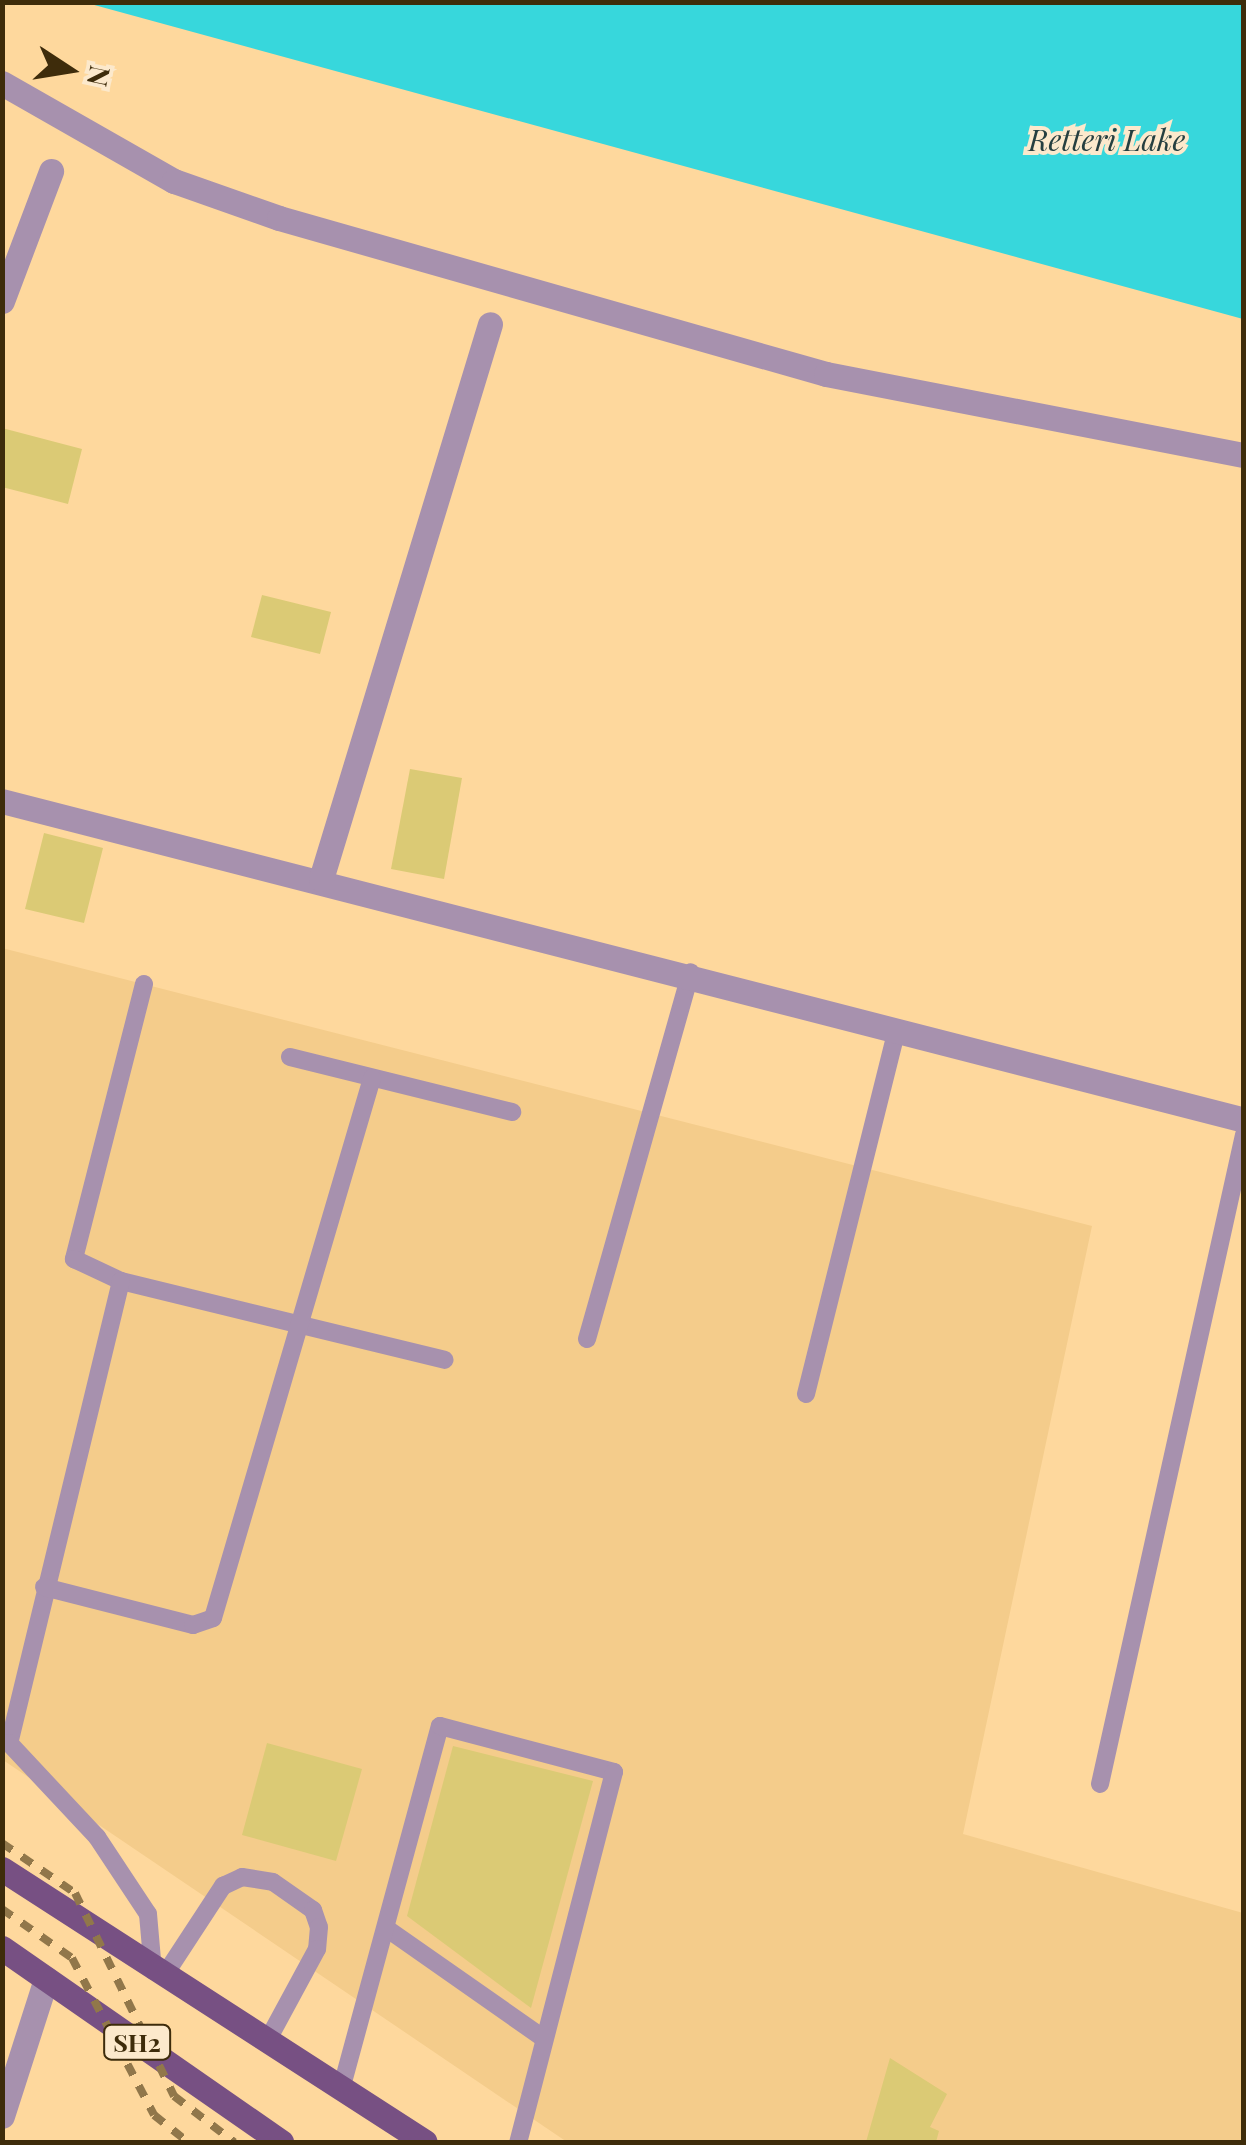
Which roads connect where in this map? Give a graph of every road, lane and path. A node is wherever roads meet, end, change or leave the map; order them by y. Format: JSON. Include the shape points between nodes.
{"nodes":[{"id":1,"x":2,"y":83,"type":"edge"},
{"id":2,"x":51,"y":171,"type":"dead end"},
{"id":3,"x":2,"y":301,"type":"edge"},
{"id":4,"x":490,"y":324,"type":"dead end"},
{"id":5,"x":1244,"y":455,"type":"edge"},
{"id":6,"x":2,"y":801,"type":"edge"},
{"id":7,"x":321,"y":879,"type":"junction"},
{"id":8,"x":691,"y":972,"type":"junction"},
{"id":9,"x":144,"y":984,"type":"dead end"},
{"id":10,"x":897,"y":1030,"type":"junction"},
{"id":11,"x":290,"y":1057,"type":"dead end"},
{"id":12,"x":372,"y":1078,"type":"junction"},
{"id":13,"x":512,"y":1112,"type":"dead end"},
{"id":14,"x":1244,"y":1120,"type":"edge"},
{"id":15,"x":1244,"y":1135,"type":"edge"},
{"id":16,"x":120,"y":1281,"type":"junction"},
{"id":17,"x":300,"y":1327,"type":"junction"},
{"id":18,"x":587,"y":1339,"type":"dead end"},
{"id":19,"x":444,"y":1360,"type":"dead end"},
{"id":20,"x":806,"y":1394,"type":"dead end"},
{"id":21,"x":44,"y":1586,"type":"junction"},
{"id":22,"x":1100,"y":1784,"type":"dead end"},
{"id":23,"x":2,"y":1869,"type":"edge"},
{"id":24,"x":386,"y":1928,"type":"junction"},
{"id":25,"x":2,"y":1948,"type":"edge"},
{"id":26,"x":158,"y":1974,"type":"junction"},
{"id":27,"x":46,"y":1979,"type":"junction"},
{"id":28,"x":270,"y":2036,"type":"junction"},
{"id":29,"x":543,"y":2038,"type":"junction"},
{"id":30,"x":342,"y":2086,"type":"junction"},
{"id":31,"x":2,"y":2116,"type":"edge"},
{"id":32,"x":281,"y":2142,"type":"edge"},
{"id":33,"x":425,"y":2142,"type":"edge"},
{"id":34,"x":518,"y":2142,"type":"edge"}],
"edges":[{"from":1,"to":5,"type":"street","via":[[174,181],[336,236],[826,374]]},
{"from":2,"to":3,"type":"street"},
{"from":4,"to":7,"type":"street"},
{"from":6,"to":7,"type":"street"},
{"from":7,"to":8,"type":"street"},
{"from":8,"to":10,"type":"street"},
{"from":8,"to":18,"type":"lane"},
{"from":9,"to":16,"type":"lane","via":[[74,1248],[84,1268]]},
{"from":10,"to":14,"type":"street"},
{"from":10,"to":20,"type":"lane"},
{"from":11,"to":12,"type":"lane"},
{"from":12,"to":13,"type":"lane"},
{"from":12,"to":17,"type":"lane"},
{"from":15,"to":22,"type":"lane"},
{"from":16,"to":17,"type":"lane"},
{"from":16,"to":21,"type":"lane"},
{"from":17,"to":19,"type":"lane"},
{"from":17,"to":21,"type":"lane","via":[[213,1618],[194,1625]]},
{"from":21,"to":26,"type":"lane","via":[[9,1743],[97,1837],[148,1914]]},
{"from":23,"to":26,"type":"main road","number":"SH2"},
{"from":24,"to":29,"type":"lane"},
{"from":24,"to":29,"type":"lane","via":[[440,1726],[614,1772]]},
{"from":24,"to":30,"type":"lane"},
{"from":25,"to":27,"type":"main road","number":"SH2"},
{"from":26,"to":28,"type":"main road","number":"SH2"},
{"from":26,"to":28,"type":"lane","via":[[223,1886],[242,1878],[273,1882],[313,1910],[319,1927],[317,1949]]},
{"from":27,"to":31,"type":"street"},
{"from":27,"to":32,"type":"main road","number":"SH2"},
{"from":28,"to":30,"type":"main road","number":"SH2"},
{"from":29,"to":34,"type":"lane"},
{"from":30,"to":33,"type":"main road","number":"SH2"}]}
